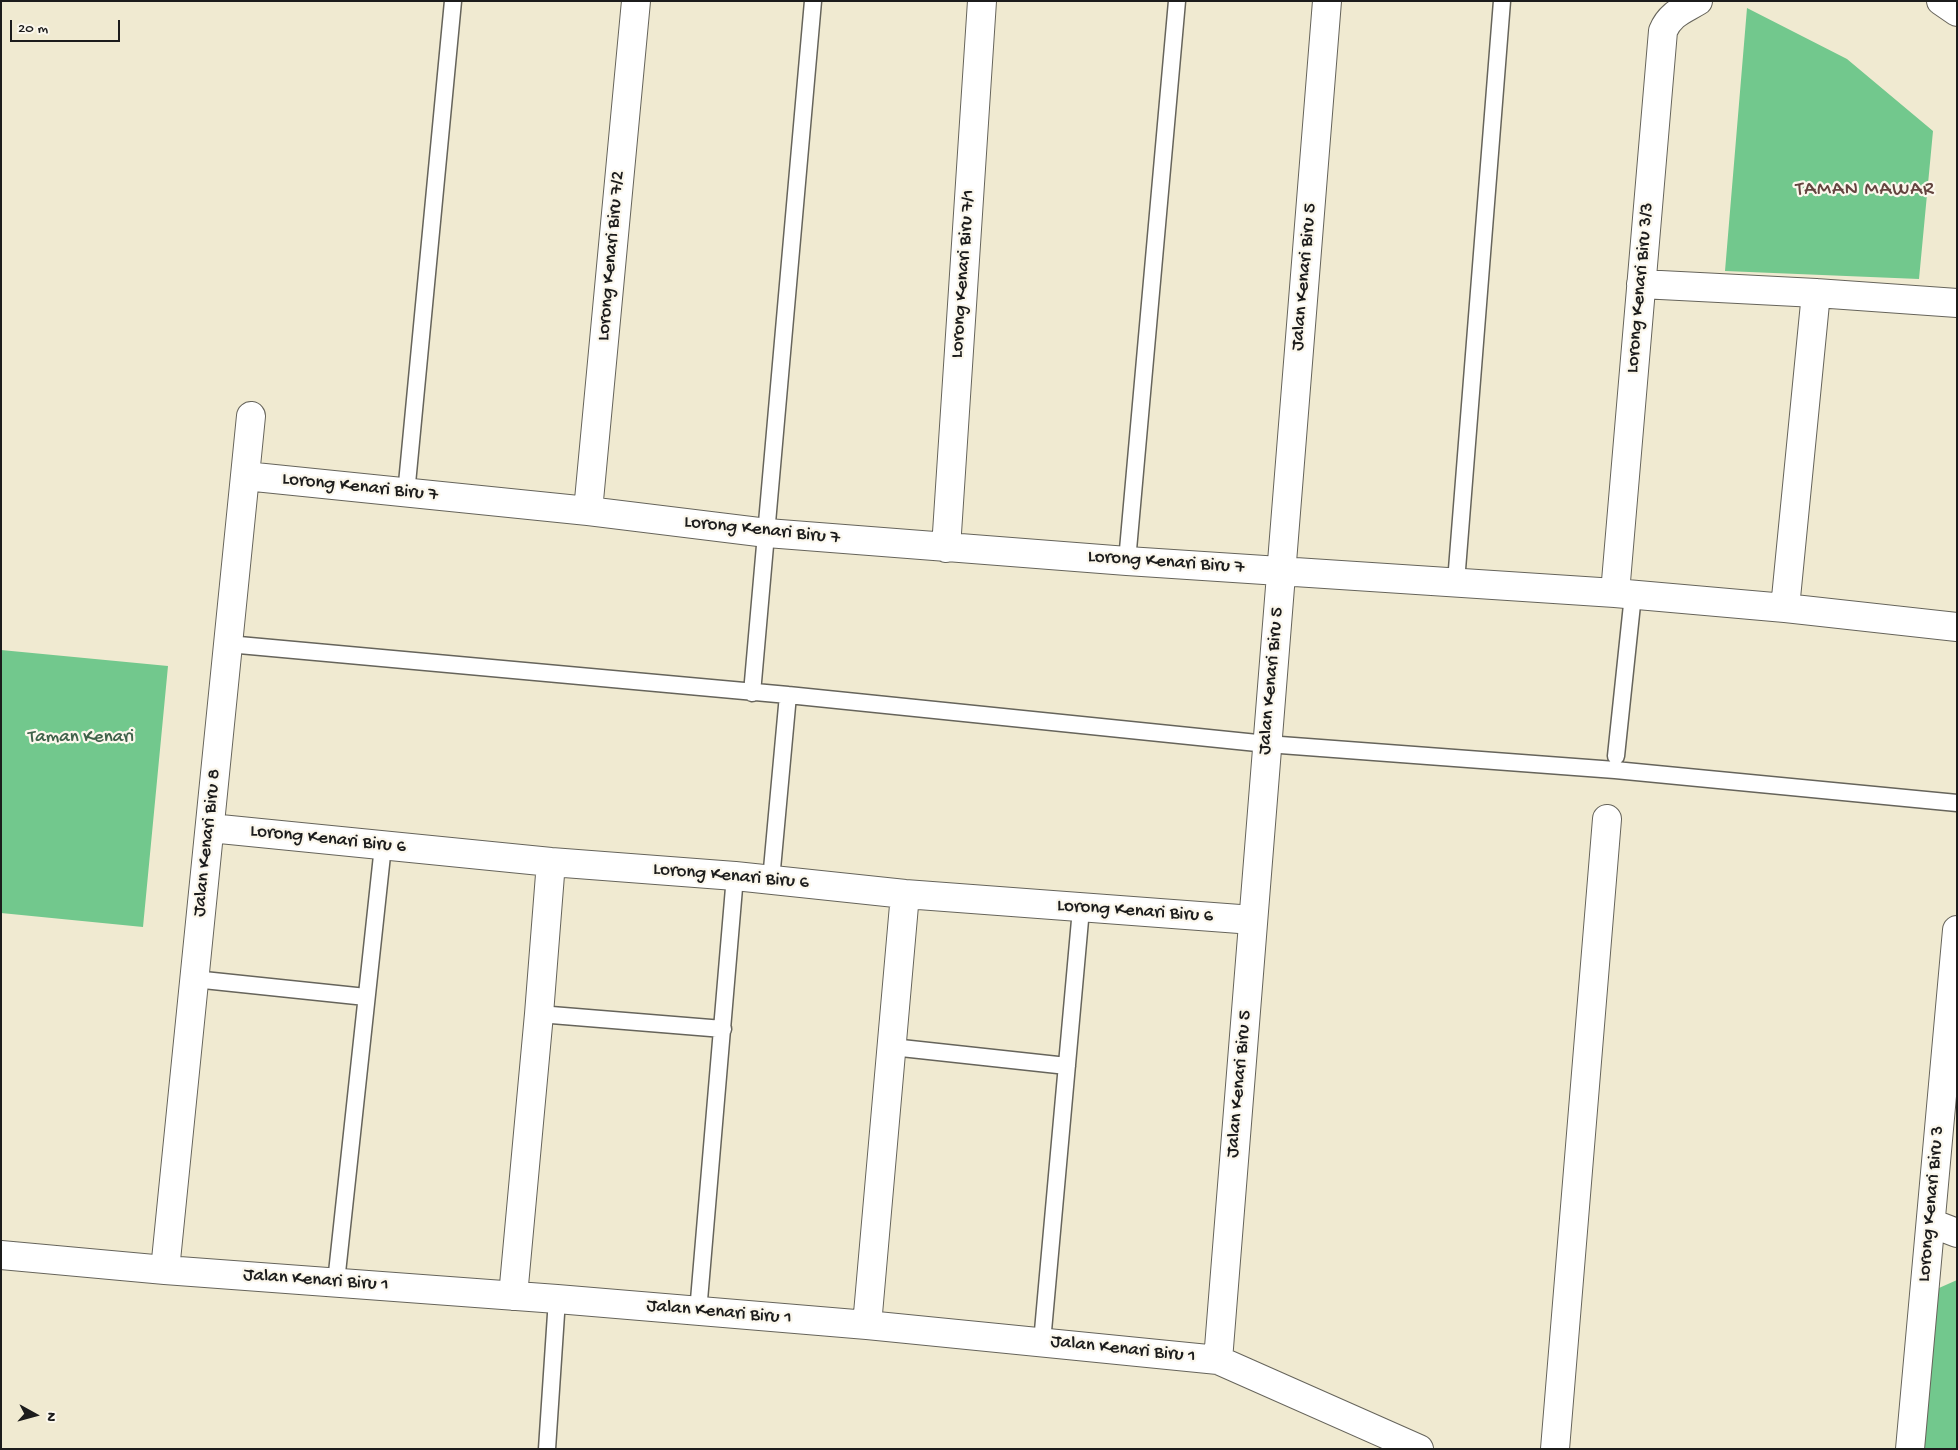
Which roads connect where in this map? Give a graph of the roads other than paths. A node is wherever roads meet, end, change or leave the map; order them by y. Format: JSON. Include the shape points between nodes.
{"nodes":[{"id":1,"x":453,"y":1,"type":"edge"},
{"id":2,"x":636,"y":1,"type":"edge"},
{"id":3,"x":813,"y":1,"type":"edge"},
{"id":4,"x":982,"y":1,"type":"edge"},
{"id":5,"x":1177,"y":1,"type":"edge"},
{"id":6,"x":1327,"y":1,"type":"edge"},
{"id":7,"x":1502,"y":1,"type":"edge"},
{"id":8,"x":1698,"y":1,"type":"edge"},
{"id":9,"x":1941,"y":1,"type":"edge"},
{"id":10,"x":1957,"y":12,"type":"edge"},
{"id":11,"x":1641,"y":284,"type":"junction"},
{"id":12,"x":1816,"y":293,"type":"junction"},
{"id":13,"x":1957,"y":303,"type":"edge"},
{"id":14,"x":251,"y":416,"type":"dead end"},
{"id":15,"x":245,"y":476,"type":"junction"},
{"id":16,"x":406,"y":494,"type":"junction"},
{"id":17,"x":588,"y":511,"type":"junction"},
{"id":18,"x":767,"y":533,"type":"junction"},
{"id":19,"x":946,"y":548,"type":"junction"},
{"id":20,"x":1126,"y":561,"type":"junction"},
{"id":21,"x":1281,"y":570,"type":"junction"},
{"id":22,"x":1456,"y":582,"type":"junction"},
{"id":23,"x":1624,"y":594,"type":"junction"},
{"id":24,"x":1785,"y":608,"type":"junction"},
{"id":25,"x":1957,"y":627,"type":"edge"},
{"id":26,"x":228,"y":644,"type":"junction"},
{"id":27,"x":752,"y":693,"type":"junction"},
{"id":28,"x":788,"y":695,"type":"junction"},
{"id":29,"x":1267,"y":744,"type":"junction"},
{"id":30,"x":1616,"y":756,"type":"dead end"},
{"id":31,"x":1957,"y":803,"type":"edge"},
{"id":32,"x":1608,"y":819,"type":"dead end"},
{"id":33,"x":210,"y":828,"type":"junction"},
{"id":34,"x":383,"y":846,"type":"junction"},
{"id":35,"x":550,"y":862,"type":"junction"},
{"id":36,"x":735,"y":876,"type":"junction"},
{"id":37,"x":771,"y":880,"type":"junction"},
{"id":38,"x":905,"y":894,"type":"junction"},
{"id":39,"x":1081,"y":908,"type":"junction"},
{"id":40,"x":1253,"y":920,"type":"junction"},
{"id":41,"x":1957,"y":930,"type":"edge"},
{"id":42,"x":194,"y":979,"type":"junction"},
{"id":43,"x":366,"y":998,"type":"junction"},
{"id":44,"x":539,"y":1014,"type":"junction"},
{"id":45,"x":722,"y":1029,"type":"junction"},
{"id":46,"x":892,"y":1047,"type":"junction"},
{"id":47,"x":1067,"y":1066,"type":"junction"},
{"id":48,"x":1930,"y":1223,"type":"junction"},
{"id":49,"x":1957,"y":1233,"type":"edge"},
{"id":50,"x":1,"y":1255,"type":"edge"},
{"id":51,"x":165,"y":1270,"type":"junction"},
{"id":52,"x":336,"y":1282,"type":"junction"},
{"id":53,"x":513,"y":1296,"type":"junction"},
{"id":54,"x":558,"y":1299,"type":"junction"},
{"id":55,"x":698,"y":1312,"type":"junction"},
{"id":56,"x":867,"y":1325,"type":"junction"},
{"id":57,"x":1042,"y":1342,"type":"junction"},
{"id":58,"x":1218,"y":1360,"type":"junction"},
{"id":59,"x":547,"y":1449,"type":"edge"},
{"id":60,"x":1419,"y":1449,"type":"edge"},
{"id":61,"x":1555,"y":1449,"type":"edge"},
{"id":62,"x":1910,"y":1449,"type":"edge"}],
"edges":[{"from":1,"to":16,"type":"lane"},
{"from":2,"to":17,"type":"street","name":"Lorong Kenari Biru 7/2"},
{"from":3,"to":18,"type":"lane"},
{"from":4,"to":19,"type":"street","name":"Lorong Kenari Biru 7/1"},
{"from":5,"to":20,"type":"lane"},
{"from":6,"to":21,"type":"street","name":"Jalan Kenari Biru 5"},
{"from":7,"to":22,"type":"lane"},
{"from":8,"to":11,"type":"street","name":"Lorong Kenari Biru 3/3","via":[[1674,14],[1663,31]]},
{"from":9,"to":10,"type":"street"},
{"from":11,"to":12,"type":"street"},
{"from":11,"to":23,"type":"street","name":"Lorong Kenari Biru 3/3"},
{"from":12,"to":13,"type":"street"},
{"from":12,"to":24,"type":"street"},
{"from":14,"to":15,"type":"street","name":"Jalan Kenari Biru 8"},
{"from":15,"to":16,"type":"street","name":"Lorong Kenari Biru 7"},
{"from":15,"to":26,"type":"street","name":"Jalan Kenari Biru 8"},
{"from":16,"to":17,"type":"street","name":"Lorong Kenari Biru 7"},
{"from":17,"to":18,"type":"street","name":"Lorong Kenari Biru 7"},
{"from":18,"to":19,"type":"street","name":"Lorong Kenari Biru 7"},
{"from":18,"to":27,"type":"lane"},
{"from":19,"to":20,"type":"street","name":"Lorong Kenari Biru 7"},
{"from":20,"to":21,"type":"street","name":"Lorong Kenari Biru 7"},
{"from":21,"to":22,"type":"street","name":"Lorong Kenari Biru 7"},
{"from":21,"to":29,"type":"street","name":"Jalan Kenari Biru 5"},
{"from":22,"to":23,"type":"street","name":"Lorong Kenari Biru 7"},
{"from":23,"to":24,"type":"street","name":"Lorong Kenari Biru 7"},
{"from":23,"to":30,"type":"lane"},
{"from":24,"to":25,"type":"street","name":"Lorong Kenari Biru 7"},
{"from":26,"to":27,"type":"lane"},
{"from":26,"to":33,"type":"street","name":"Jalan Kenari Biru 8"},
{"from":27,"to":28,"type":"lane"},
{"from":28,"to":29,"type":"lane"},
{"from":28,"to":37,"type":"lane"},
{"from":29,"to":31,"type":"lane","via":[[1615,770]]},
{"from":29,"to":40,"type":"street","name":"Jalan Kenari Biru 5"},
{"from":32,"to":61,"type":"street"},
{"from":33,"to":34,"type":"street","name":"Lorong Kenari Biru 6"},
{"from":33,"to":42,"type":"street","name":"Jalan Kenari Biru 8"},
{"from":34,"to":35,"type":"street","name":"Lorong Kenari Biru 6"},
{"from":34,"to":43,"type":"lane"},
{"from":35,"to":36,"type":"street","name":"Lorong Kenari Biru 6"},
{"from":35,"to":44,"type":"street"},
{"from":36,"to":37,"type":"street","name":"Lorong Kenari Biru 6"},
{"from":36,"to":45,"type":"lane"},
{"from":37,"to":38,"type":"street","name":"Lorong Kenari Biru 6"},
{"from":38,"to":39,"type":"street","name":"Lorong Kenari Biru 6"},
{"from":38,"to":46,"type":"street"},
{"from":39,"to":40,"type":"street","name":"Lorong Kenari Biru 6"},
{"from":39,"to":47,"type":"lane"},
{"from":40,"to":58,"type":"street","name":"Jalan Kenari Biru 5"},
{"from":41,"to":48,"type":"street","name":"Lorong Kenari Biru 3"},
{"from":42,"to":43,"type":"lane"},
{"from":42,"to":51,"type":"street","name":"Jalan Kenari Biru 8"},
{"from":43,"to":52,"type":"lane"},
{"from":44,"to":45,"type":"lane"},
{"from":44,"to":53,"type":"street"},
{"from":45,"to":55,"type":"lane"},
{"from":46,"to":47,"type":"lane"},
{"from":46,"to":56,"type":"street"},
{"from":47,"to":57,"type":"lane"},
{"from":48,"to":49,"type":"street"},
{"from":48,"to":62,"type":"street","name":"Lorong Kenari Biru 3"},
{"from":50,"to":51,"type":"street","name":"Jalan Kenari Biru 1"},
{"from":51,"to":52,"type":"street","name":"Jalan Kenari Biru 1"},
{"from":52,"to":53,"type":"street","name":"Jalan Kenari Biru 1"},
{"from":53,"to":54,"type":"street","name":"Jalan Kenari Biru 1"},
{"from":54,"to":55,"type":"street","name":"Jalan Kenari Biru 1"},
{"from":54,"to":59,"type":"lane"},
{"from":55,"to":56,"type":"street","name":"Jalan Kenari Biru 1"},
{"from":56,"to":57,"type":"street","name":"Jalan Kenari Biru 1"},
{"from":57,"to":58,"type":"street","name":"Jalan Kenari Biru 1"},
{"from":58,"to":60,"type":"street","name":"Jalan Kenari Biru 1"}]}
